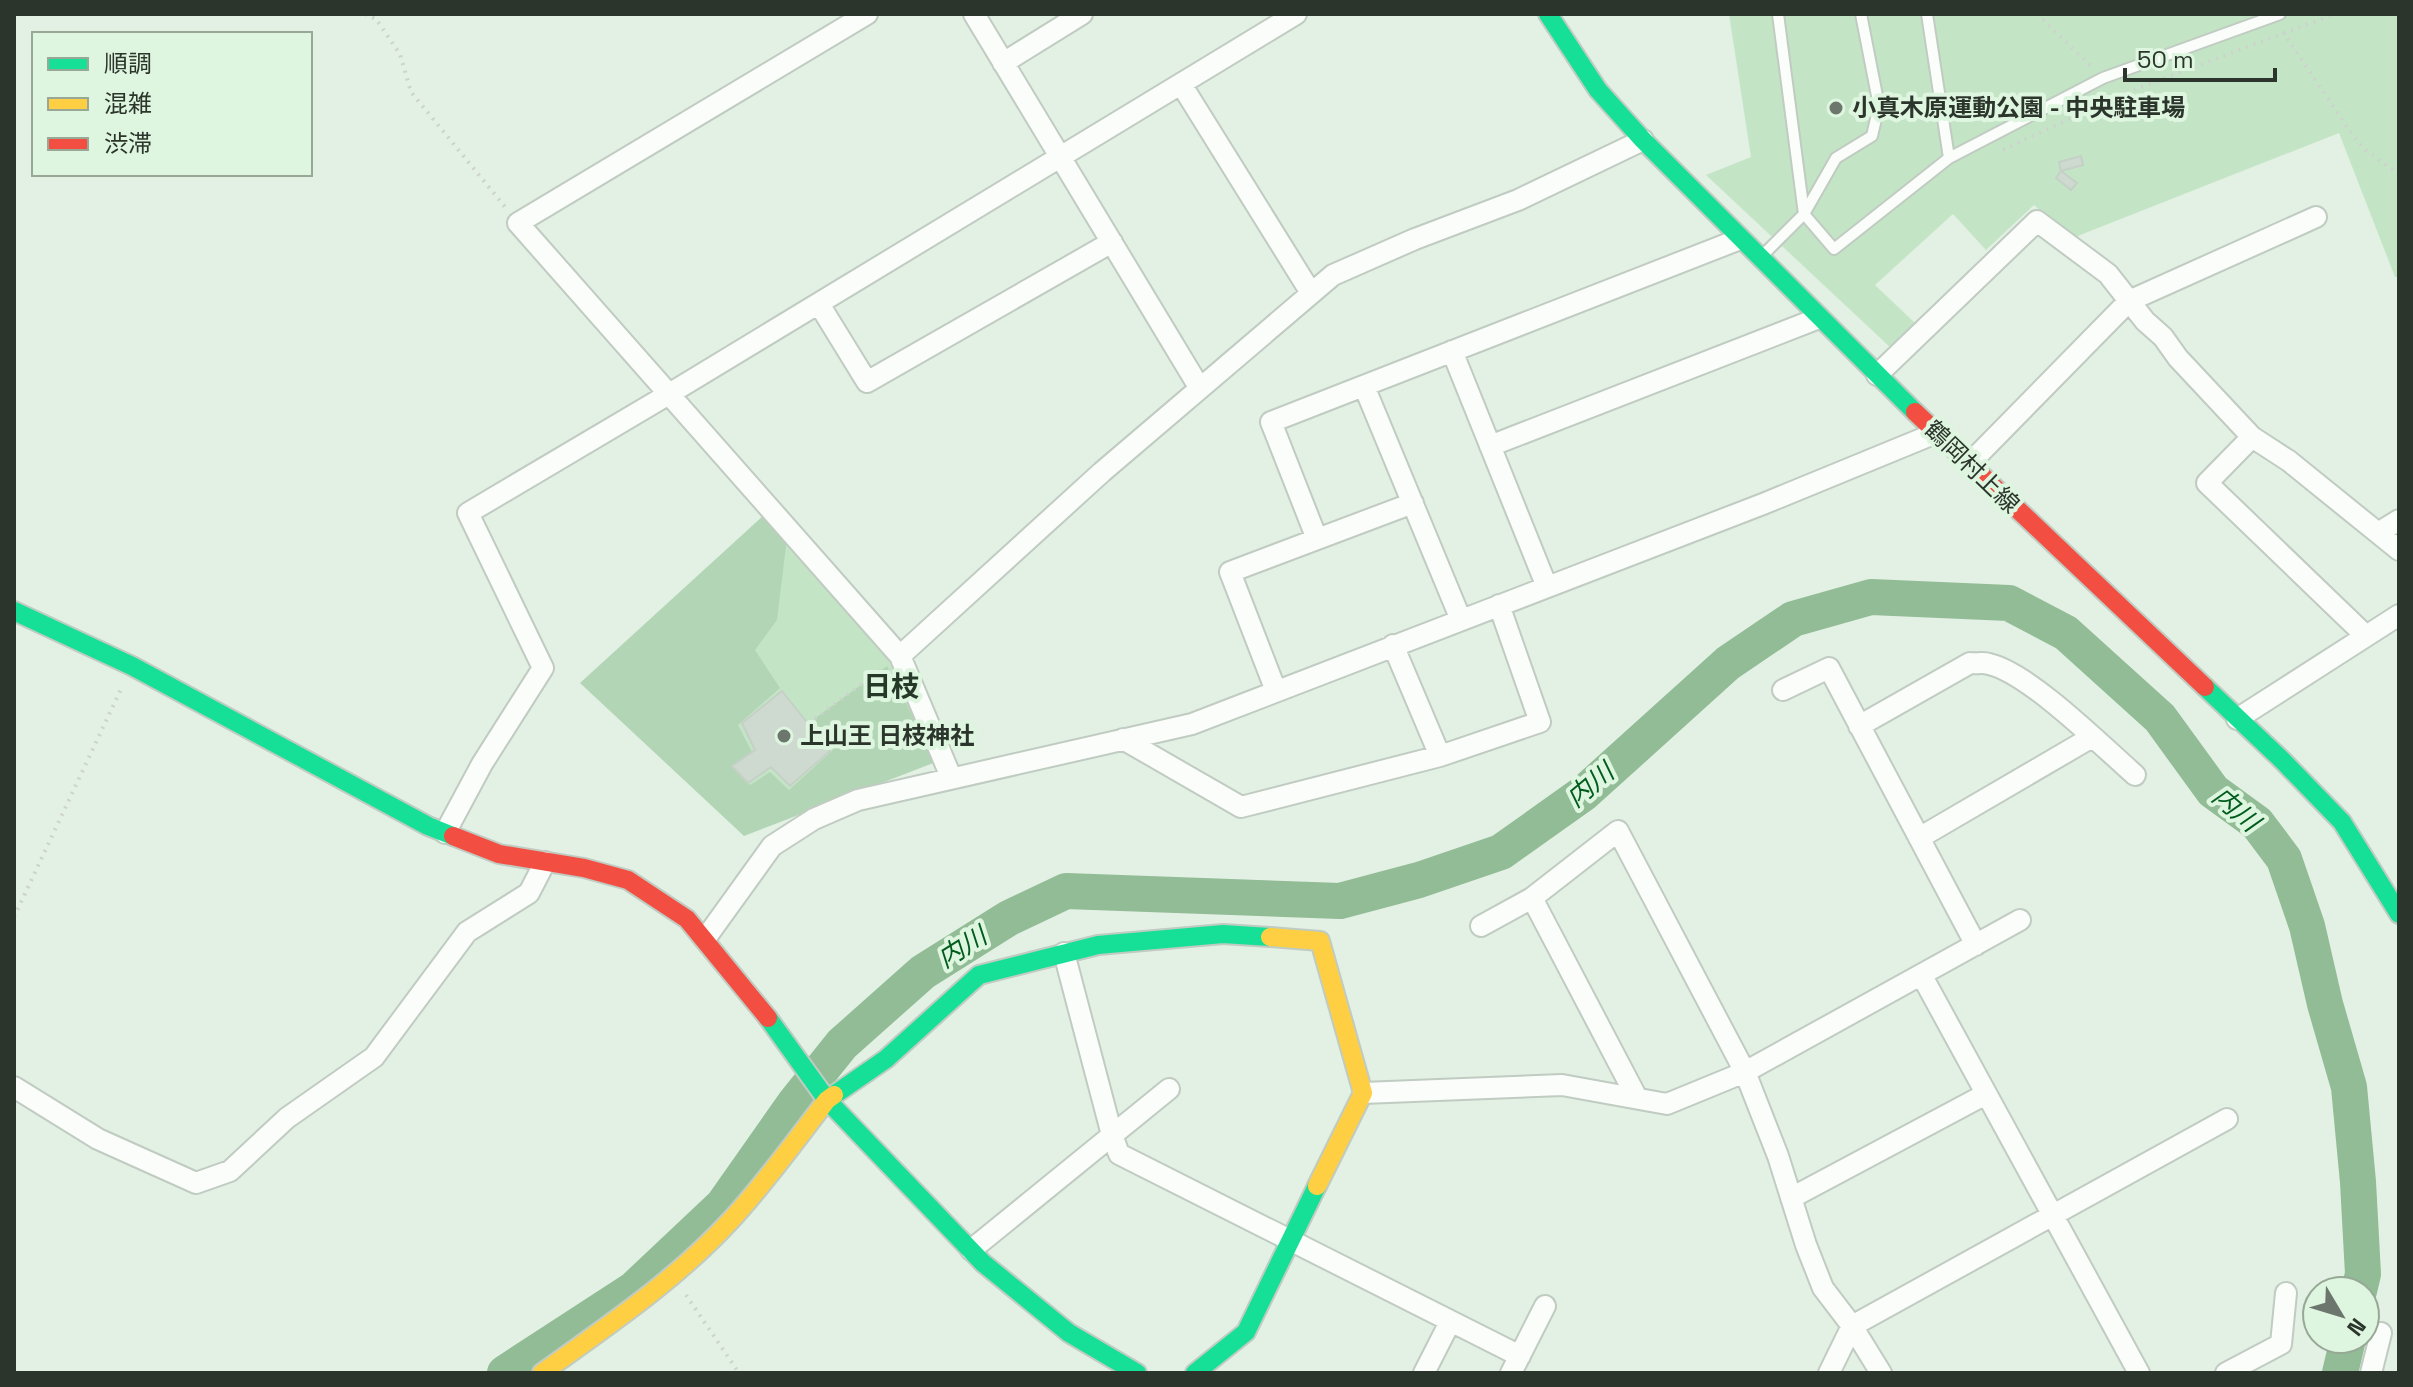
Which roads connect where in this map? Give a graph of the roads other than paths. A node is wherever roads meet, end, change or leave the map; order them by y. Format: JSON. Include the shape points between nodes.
{"nodes":[{"id":1,"x":867,"y":14,"type":"edge"},
{"id":2,"x":974,"y":14,"type":"edge"},
{"id":3,"x":1082,"y":14,"type":"edge"},
{"id":4,"x":1296,"y":14,"type":"edge"},
{"id":5,"x":1548,"y":14,"type":"edge"},
{"id":6,"x":1778,"y":14,"type":"edge"},
{"id":7,"x":1861,"y":14,"type":"edge"},
{"id":8,"x":1927,"y":14,"type":"edge"},
{"id":9,"x":2278,"y":15,"type":"edge"},
{"id":10,"x":1003,"y":63,"type":"junction"},
{"id":11,"x":1181,"y":84,"type":"junction"},
{"id":12,"x":1643,"y":140,"type":"junction"},
{"id":13,"x":1061,"y":157,"type":"junction"},
{"id":14,"x":1949,"y":158,"type":"junction"},
{"id":15,"x":1804,"y":214,"type":"junction"},
{"id":16,"x":2316,"y":217,"type":"dead end"},
{"id":17,"x":1740,"y":239,"type":"junction"},
{"id":18,"x":1112,"y":242,"type":"junction"},
{"id":19,"x":1761,"y":257,"type":"junction"},
{"id":20,"x":1311,"y":293,"type":"junction"},
{"id":21,"x":2129,"y":301,"type":"junction"},
{"id":22,"x":819,"y":304,"type":"junction"},
{"id":23,"x":1819,"y":318,"type":"junction"},
{"id":24,"x":1452,"y":351,"type":"junction"},
{"id":25,"x":1877,"y":375,"type":"junction"},
{"id":26,"x":1364,"y":386,"type":"junction"},
{"id":27,"x":1199,"y":387,"type":"junction"},
{"id":28,"x":669,"y":394,"type":"junction"},
{"id":29,"x":1936,"y":433,"type":"junction"},
{"id":30,"x":2252,"y":437,"type":"junction"},
{"id":31,"x":1490,"y":446,"type":"junction"},
{"id":32,"x":1969,"y":464,"type":"junction"},
{"id":33,"x":1413,"y":503,"type":"junction"},
{"id":34,"x":2399,"y":520,"type":"edge"},
{"id":35,"x":2378,"y":533,"type":"junction"},
{"id":36,"x":1317,"y":539,"type":"junction"},
{"id":37,"x":2399,"y":550,"type":"edge"},
{"id":38,"x":1547,"y":587,"type":"junction"},
{"id":39,"x":1499,"y":605,"type":"junction"},
{"id":40,"x":14,"y":611,"type":"edge"},
{"id":41,"x":2399,"y":615,"type":"edge"},
{"id":42,"x":1461,"y":620,"type":"junction"},
{"id":43,"x":2366,"y":636,"type":"junction"},
{"id":44,"x":1393,"y":645,"type":"junction"},
{"id":45,"x":900,"y":656,"type":"junction"},
{"id":46,"x":1783,"y":690,"type":"dead end"},
{"id":47,"x":1276,"y":691,"type":"junction"},
{"id":48,"x":2237,"y":719,"type":"junction"},
{"id":49,"x":1859,"y":726,"type":"junction"},
{"id":50,"x":2092,"y":737,"type":"junction"},
{"id":51,"x":1123,"y":739,"type":"junction"},
{"id":52,"x":1440,"y":756,"type":"junction"},
{"id":53,"x":2135,"y":775,"type":"dead end"},
{"id":54,"x":951,"y":777,"type":"junction"},
{"id":55,"x":445,"y":833,"type":"junction"},
{"id":56,"x":1919,"y":838,"type":"junction"},
{"id":57,"x":545,"y":862,"type":"junction"},
{"id":58,"x":1532,"y":898,"type":"junction"},
{"id":59,"x":2399,"y":914,"type":"edge"},
{"id":60,"x":2020,"y":920,"type":"dead end"},
{"id":61,"x":1481,"y":926,"type":"dead end"},
{"id":62,"x":705,"y":939,"type":"junction"},
{"id":63,"x":1976,"y":945,"type":"junction"},
{"id":64,"x":1064,"y":953,"type":"junction"},
{"id":65,"x":1922,"y":976,"type":"junction"},
{"id":66,"x":1745,"y":1072,"type":"junction"},
{"id":67,"x":14,"y":1087,"type":"edge"},
{"id":68,"x":1169,"y":1089,"type":"dead end"},
{"id":69,"x":1363,"y":1093,"type":"junction"},
{"id":70,"x":1986,"y":1094,"type":"junction"},
{"id":71,"x":1637,"y":1098,"type":"junction"},
{"id":72,"x":827,"y":1100,"type":"junction"},
{"id":73,"x":2227,"y":1119,"type":"dead end"},
{"id":74,"x":1112,"y":1135,"type":"junction"},
{"id":75,"x":1791,"y":1198,"type":"junction"},
{"id":76,"x":2053,"y":1215,"type":"junction"},
{"id":77,"x":1291,"y":1241,"type":"junction"},
{"id":78,"x":971,"y":1250,"type":"junction"},
{"id":79,"x":2286,"y":1293,"type":"dead end"},
{"id":80,"x":1545,"y":1306,"type":"dead end"},
{"id":81,"x":1450,"y":1322,"type":"junction"},
{"id":82,"x":1852,"y":1326,"type":"junction"},
{"id":83,"x":1516,"y":1365,"type":"edge"},
{"id":84,"x":542,"y":1373,"type":"edge"},
{"id":85,"x":1137,"y":1373,"type":"edge"},
{"id":86,"x":1195,"y":1373,"type":"edge"},
{"id":87,"x":1424,"y":1373,"type":"edge"},
{"id":88,"x":1829,"y":1373,"type":"edge"},
{"id":89,"x":1881,"y":1373,"type":"edge"},
{"id":90,"x":2139,"y":1373,"type":"edge"},
{"id":91,"x":2226,"y":1373,"type":"edge"}],
"edges":[{"from":1,"to":28,"type":"street","via":[[518,223]]},
{"from":2,"to":10,"type":"street"},
{"from":3,"to":10,"type":"street"},
{"from":4,"to":11,"type":"street"},
{"from":5,"to":12,"type":"street","name":"鶴岡村上線","via":[[1598,90]]},
{"from":6,"to":15,"type":"lane"},
{"from":7,"to":15,"type":"lane","via":[[1879,106],[1872,136],[1836,158]]},
{"from":8,"to":14,"type":"lane"},
{"from":9,"to":14,"type":"lane","via":[[2103,78]]},
{"from":10,"to":13,"type":"street"},
{"from":11,"to":13,"type":"street"},
{"from":11,"to":20,"type":"street"},
{"from":12,"to":17,"type":"street","name":"鶴岡村上線"},
{"from":12,"to":20,"type":"street","via":[[1518,200],[1333,275]]},
{"from":13,"to":18,"type":"street"},
{"from":13,"to":22,"type":"street"},
{"from":14,"to":15,"type":"lane","via":[[1834,249]]},
{"from":15,"to":19,"type":"lane"},
{"from":16,"to":21,"type":"street"},
{"from":17,"to":19,"type":"street","name":"鶴岡村上線"},
{"from":17,"to":24,"type":"street"},
{"from":18,"to":22,"type":"street","via":[[867,382]]},
{"from":18,"to":27,"type":"street"},
{"from":19,"to":23,"type":"street","name":"鶴岡村上線"},
{"from":20,"to":27,"type":"street"},
{"from":21,"to":25,"type":"street","via":[[2108,274],[2037,221]]},
{"from":21,"to":30,"type":"street"},
{"from":21,"to":32,"type":"street"},
{"from":22,"to":28,"type":"street"},
{"from":23,"to":25,"type":"street","name":"鶴岡村上線"},
{"from":23,"to":31,"type":"street"},
{"from":24,"to":26,"type":"street"},
{"from":24,"to":31,"type":"street"},
{"from":25,"to":29,"type":"street","name":"鶴岡村上線"},
{"from":26,"to":33,"type":"street"},
{"from":26,"to":36,"type":"street","via":[[1271,422]]},
{"from":27,"to":45,"type":"street"},
{"from":28,"to":45,"type":"street"},
{"from":28,"to":55,"type":"street","via":[[468,513],[543,668]]},
{"from":29,"to":32,"type":"street","name":"鶴岡村上線"},
{"from":29,"to":38,"type":"street"},
{"from":30,"to":35,"type":"street"},
{"from":30,"to":43,"type":"street","via":[[2207,483]]},
{"from":31,"to":38,"type":"street"},
{"from":32,"to":48,"type":"street","name":"鶴岡村上線"},
{"from":33,"to":36,"type":"street"},
{"from":33,"to":42,"type":"street"},
{"from":34,"to":35,"type":"street"},
{"from":35,"to":37,"type":"street"},
{"from":36,"to":47,"type":"street","via":[[1230,572]]},
{"from":38,"to":39,"type":"street"},
{"from":39,"to":42,"type":"street"},
{"from":39,"to":52,"type":"street","via":[[1540,722]]},
{"from":40,"to":55,"type":"street","via":[[132,666]]},
{"from":41,"to":43,"type":"street"},
{"from":42,"to":44,"type":"street"},
{"from":43,"to":48,"type":"street"},
{"from":44,"to":47,"type":"street"},
{"from":44,"to":52,"type":"street"},
{"from":45,"to":54,"type":"street"},
{"from":46,"to":49,"type":"street","via":[[1829,668]]},
{"from":47,"to":51,"type":"street","via":[[1192,724]]},
{"from":48,"to":59,"type":"street","name":"鶴岡村上線","via":[[2342,822]]},
{"from":49,"to":50,"type":"street","via":[[1970,663],[1989,664],[2017,678]]},
{"from":49,"to":56,"type":"street"},
{"from":50,"to":53,"type":"street"},
{"from":50,"to":56,"type":"street"},
{"from":51,"to":52,"type":"street","via":[[1241,807]]},
{"from":51,"to":54,"type":"street"},
{"from":54,"to":62,"type":"street","via":[[858,800],[772,846]]},
{"from":55,"to":57,"type":"street","via":[[499,854]]},
{"from":56,"to":63,"type":"street"},
{"from":57,"to":62,"type":"street","via":[[628,880],[687,919]]},
{"from":57,"to":67,"type":"street","via":[[529,893],[467,932],[374,1057],[287,1118],[230,1171],[196,1183],[98,1139]]},
{"from":58,"to":61,"type":"street"},
{"from":58,"to":66,"type":"street","via":[[1618,831]]},
{"from":58,"to":71,"type":"street"},
{"from":60,"to":63,"type":"street"},
{"from":62,"to":72,"type":"street"},
{"from":63,"to":65,"type":"street"},
{"from":64,"to":69,"type":"street","via":[[1223,934],[1320,941]]},
{"from":64,"to":72,"type":"street","via":[[979,975],[886,1059]]},
{"from":64,"to":74,"type":"street"},
{"from":65,"to":66,"type":"street"},
{"from":65,"to":70,"type":"street"},
{"from":66,"to":71,"type":"street","via":[[1667,1104]]},
{"from":66,"to":75,"type":"street"},
{"from":68,"to":74,"type":"street"},
{"from":69,"to":71,"type":"street","via":[[1562,1085]]},
{"from":69,"to":77,"type":"street"},
{"from":70,"to":75,"type":"street"},
{"from":70,"to":76,"type":"street"},
{"from":72,"to":78,"type":"street"},
{"from":72,"to":84,"type":"street","via":[[733,1218],[673,1276]]},
{"from":73,"to":76,"type":"street"},
{"from":74,"to":77,"type":"street","via":[[1119,1154]]},
{"from":74,"to":78,"type":"street"},
{"from":75,"to":82,"type":"street","via":[[1823,1288]]},
{"from":76,"to":82,"type":"street"},
{"from":76,"to":90,"type":"street"},
{"from":77,"to":81,"type":"street"},
{"from":77,"to":86,"type":"street","via":[[1246,1332]]},
{"from":78,"to":85,"type":"street","via":[[1069,1333]]},
{"from":79,"to":91,"type":"street","via":[[2281,1344]]},
{"from":80,"to":83,"type":"street"},
{"from":81,"to":83,"type":"street"},
{"from":81,"to":87,"type":"street"},
{"from":82,"to":88,"type":"street"},
{"from":82,"to":89,"type":"street"}]}
